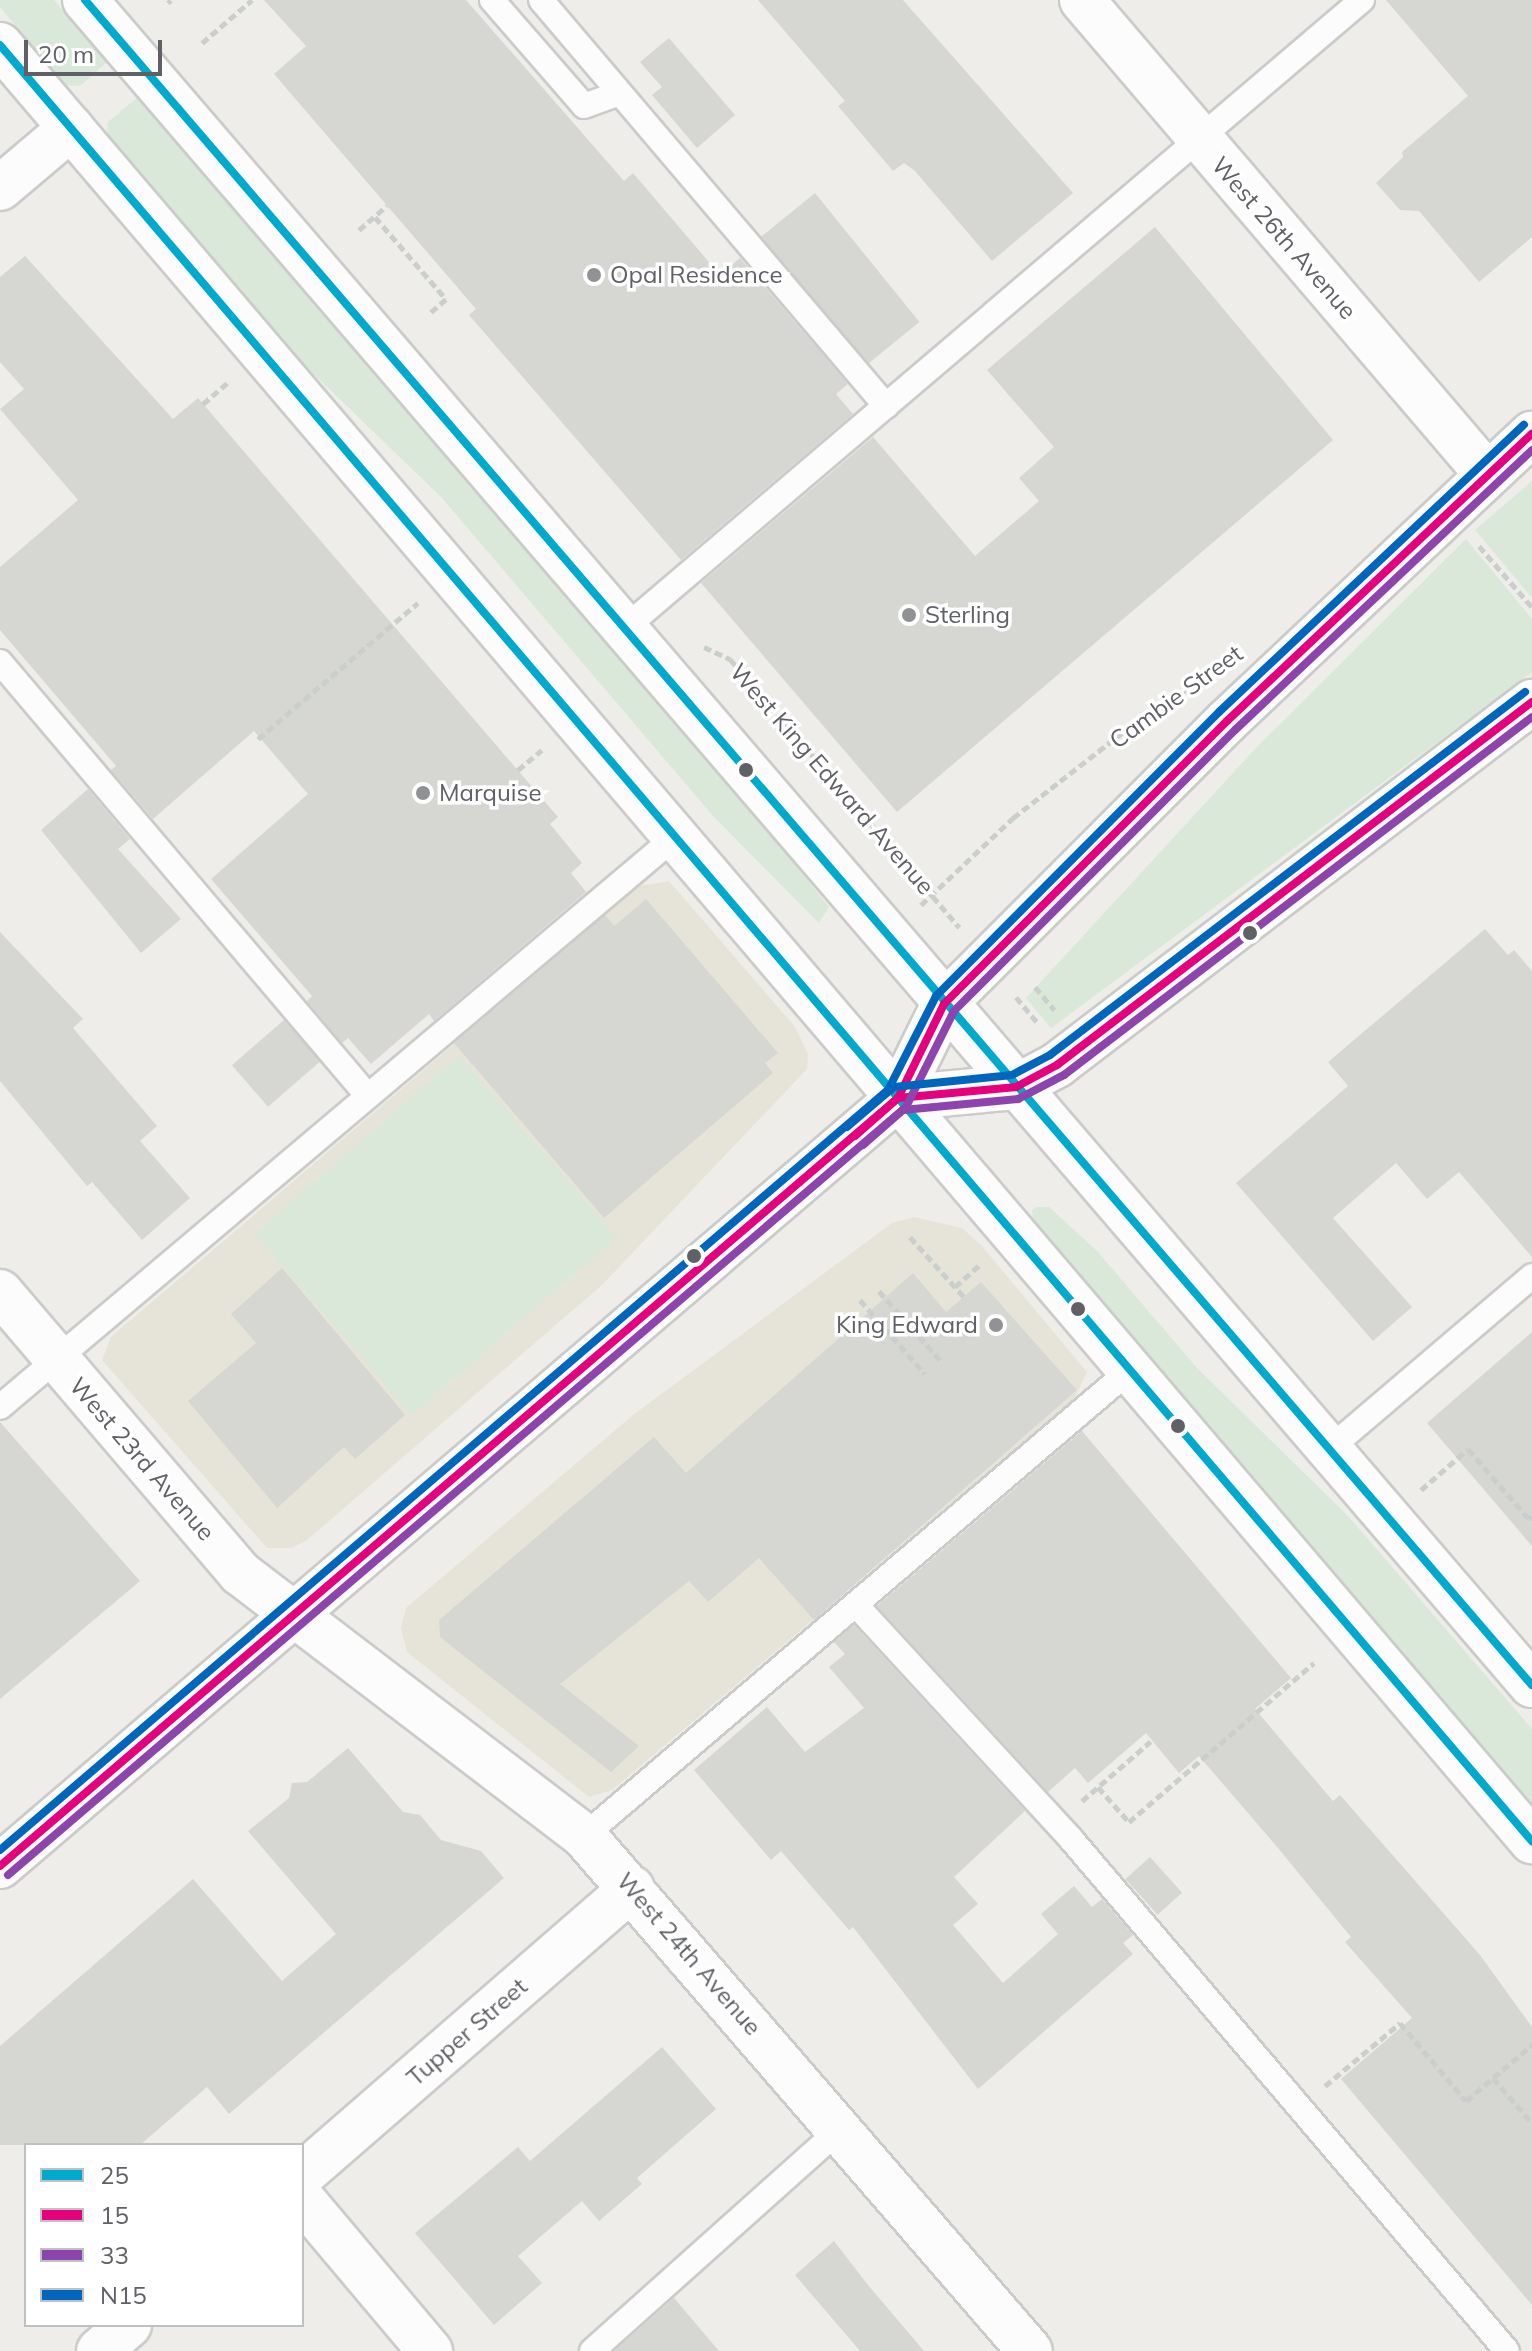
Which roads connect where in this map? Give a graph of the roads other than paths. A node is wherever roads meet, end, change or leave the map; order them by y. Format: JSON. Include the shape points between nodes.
{"nodes":[{"id":1,"x":85,"y":0,"type":"edge"},
{"id":2,"x":492,"y":0,"type":"edge"},
{"id":3,"x":541,"y":0,"type":"edge"},
{"id":4,"x":1082,"y":0,"type":"edge"},
{"id":5,"x":1362,"y":0,"type":"edge"},
{"id":6,"x":0,"y":45,"type":"edge"},
{"id":7,"x":620,"y":93,"type":"junction"},
{"id":8,"x":71,"y":128,"type":"junction"},
{"id":9,"x":1199,"y":139,"type":"junction"},
{"id":10,"x":0,"y":188,"type":"edge"},
{"id":11,"x":886,"y":406,"type":"junction"},
{"id":12,"x":1532,"y":434,"type":"edge"},
{"id":13,"x":1487,"y":474,"type":"junction"},
{"id":14,"x":626,"y":627,"type":"junction"},
{"id":15,"x":0,"y":662,"type":"edge"},
{"id":16,"x":1532,"y":702,"type":"edge"},
{"id":17,"x":675,"y":837,"type":"junction"},
{"id":18,"x":944,"y":1004,"type":"junction"},
{"id":19,"x":1016,"y":1087,"type":"junction"},
{"id":20,"x":367,"y":1095,"type":"junction"},
{"id":21,"x":898,"y":1098,"type":"junction"},
{"id":22,"x":1532,"y":1276,"type":"edge"},
{"id":23,"x":0,"y":1292,"type":"edge"},
{"id":24,"x":57,"y":1360,"type":"junction"},
{"id":25,"x":1130,"y":1370,"type":"junction"},
{"id":26,"x":0,"y":1407,"type":"edge"},
{"id":27,"x":1329,"y":1449,"type":"junction"},
{"id":28,"x":856,"y":1605,"type":"junction"},
{"id":29,"x":296,"y":1613,"type":"junction"},
{"id":30,"x":1532,"y":1685,"type":"edge"},
{"id":31,"x":584,"y":1836,"type":"junction"},
{"id":32,"x":1532,"y":1841,"type":"edge"},
{"id":33,"x":0,"y":1866,"type":"edge"},
{"id":34,"x":632,"y":1888,"type":"junction"},
{"id":35,"x":840,"y":2129,"type":"junction"},
{"id":36,"x":304,"y":2173,"type":"edge"},
{"id":37,"x":304,"y":2201,"type":"edge"},
{"id":38,"x":127,"y":2327,"type":"edge"},
{"id":39,"x":99,"y":2351,"type":"edge"},
{"id":40,"x":430,"y":2351,"type":"edge"},
{"id":41,"x":592,"y":2351,"type":"edge"},
{"id":42,"x":1030,"y":2351,"type":"edge"},
{"id":43,"x":1507,"y":2351,"type":"edge"}],
"edges":[{"from":1,"to":14,"type":"main road"},
{"from":2,"to":7,"type":"lane","via":[[584,106]]},
{"from":3,"to":7,"type":"lane"},
{"from":4,"to":9,"type":"main road","name":"West 26th Avenue"},
{"from":5,"to":9,"type":"lane"},
{"from":6,"to":8,"type":"main road"},
{"from":7,"to":11,"type":"lane"},
{"from":8,"to":10,"type":"main road"},
{"from":8,"to":17,"type":"main road"},
{"from":9,"to":11,"type":"lane"},
{"from":9,"to":13,"type":"main road","name":"West 26th Avenue"},
{"from":11,"to":14,"type":"lane"},
{"from":12,"to":13,"type":"main road","name":"Cambie Street"},
{"from":13,"to":18,"type":"main road","name":"Cambie Street","via":[[1227,721]]},
{"from":14,"to":18,"type":"main road"},
{"from":15,"to":20,"type":"lane"},
{"from":16,"to":19,"type":"main road","via":[[1078,1050]]},
{"from":17,"to":20,"type":"lane"},
{"from":17,"to":21,"type":"main road"},
{"from":18,"to":19,"type":"main road"},
{"from":18,"to":21,"type":"main road","name":"Cambie Street"},
{"from":19,"to":21,"type":"main road"},
{"from":19,"to":27,"type":"main road"},
{"from":20,"to":24,"type":"lane"},
{"from":21,"to":25,"type":"main road"},
{"from":21,"to":29,"type":"main road","name":"Cambie Street"},
{"from":22,"to":27,"type":"lane"},
{"from":23,"to":24,"type":"main road","name":"West 23rd Avenue"},
{"from":24,"to":26,"type":"lane"},
{"from":24,"to":29,"type":"main road","name":"West 23rd Avenue","via":[[240,1573]]},
{"from":25,"to":28,"type":"lane"},
{"from":25,"to":32,"type":"main road"},
{"from":27,"to":30,"type":"main road"},
{"from":28,"to":31,"type":"lane"},
{"from":28,"to":43,"type":"lane","via":[[1057,1823]]},
{"from":29,"to":31,"type":"main road","name":"West 24th Avenue"},
{"from":29,"to":33,"type":"main road","name":"Cambie Street"},
{"from":31,"to":34,"type":"main road","name":"West 24th Avenue"},
{"from":34,"to":35,"type":"main road","name":"West 24th Avenue"},
{"from":34,"to":36,"type":"main road","name":"Tupper Street"},
{"from":35,"to":41,"type":"lane"},
{"from":35,"to":42,"type":"main road","name":"West 24th Avenue"},
{"from":37,"to":40,"type":"main road"},
{"from":38,"to":39,"type":"main road"}]}
